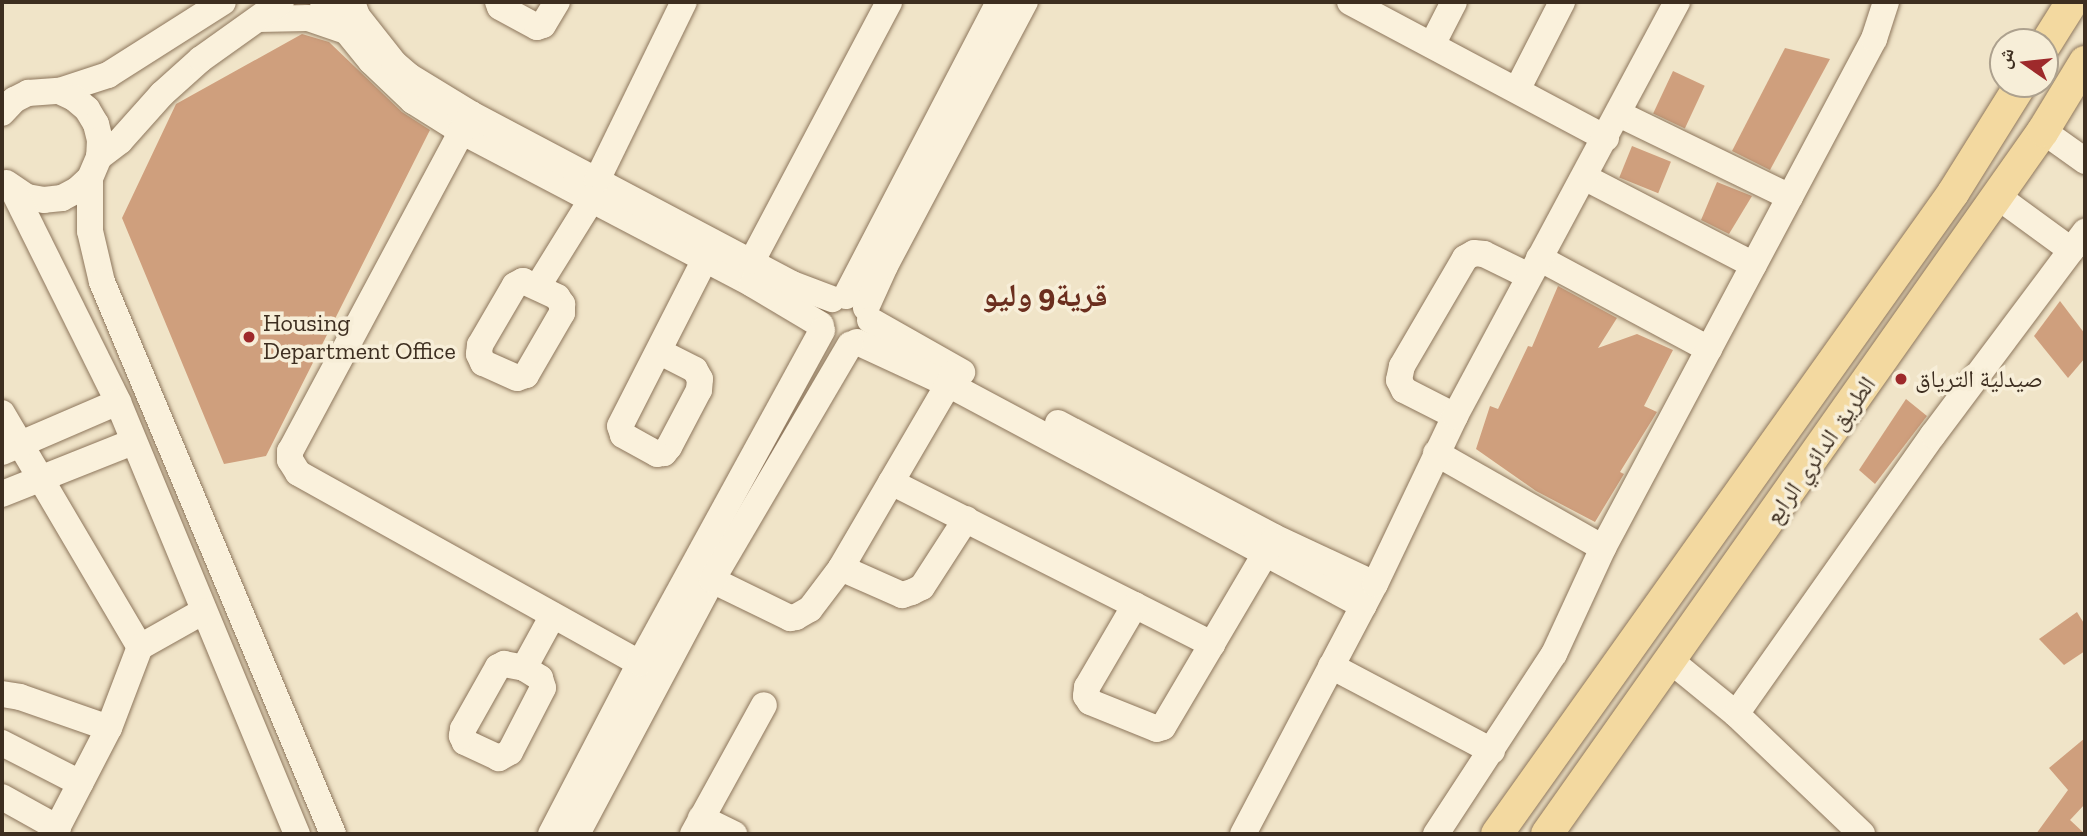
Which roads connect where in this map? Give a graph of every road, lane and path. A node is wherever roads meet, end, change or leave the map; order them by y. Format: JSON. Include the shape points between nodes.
{"nodes":[{"id":1,"x":223,"y":2,"type":"edge"},
{"id":2,"x":281,"y":2,"type":"edge"},
{"id":3,"x":323,"y":2,"type":"edge"},
{"id":4,"x":498,"y":2,"type":"edge"},
{"id":5,"x":557,"y":2,"type":"edge"},
{"id":6,"x":889,"y":2,"type":"edge"},
{"id":7,"x":999,"y":2,"type":"edge"},
{"id":8,"x":1025,"y":2,"type":"edge"},
{"id":9,"x":1350,"y":2,"type":"edge"},
{"id":10,"x":1454,"y":2,"type":"edge"},
{"id":11,"x":1562,"y":2,"type":"edge"},
{"id":12,"x":1677,"y":2,"type":"edge"},
{"id":13,"x":1886,"y":2,"type":"edge"},
{"id":14,"x":2073,"y":2,"type":"edge"},
{"id":15,"x":676,"y":4,"type":"edge"},
{"id":16,"x":352,"y":12,"type":"edge"},
{"id":17,"x":258,"y":19,"type":"junction"},
{"id":18,"x":2056,"y":28,"type":"edge"},
{"id":19,"x":1432,"y":44,"type":"junction"},
{"id":20,"x":2085,"y":62,"type":"edge"},
{"id":21,"x":2,"y":86,"type":"edge"},
{"id":22,"x":1517,"y":90,"type":"junction"},
{"id":23,"x":59,"y":91,"type":"junction"},
{"id":24,"x":28,"y":93,"type":"junction"},
{"id":25,"x":2012,"y":98,"type":"edge"},
{"id":26,"x":2,"y":113,"type":"edge"},
{"id":27,"x":1619,"y":114,"type":"junction"},
{"id":28,"x":466,"y":123,"type":"junction"},
{"id":29,"x":2043,"y":131,"type":"junction"},
{"id":30,"x":1606,"y":138,"type":"junction"},
{"id":31,"x":2085,"y":161,"type":"edge"},
{"id":32,"x":94,"y":167,"type":"junction"},
{"id":33,"x":1584,"y":177,"type":"junction"},
{"id":34,"x":7,"y":183,"type":"edge"},
{"id":35,"x":595,"y":190,"type":"junction"},
{"id":36,"x":1997,"y":196,"type":"junction"},
{"id":37,"x":1790,"y":197,"type":"junction"},
{"id":38,"x":2078,"y":241,"type":"edge"},
{"id":39,"x":705,"y":260,"type":"junction"},
{"id":40,"x":752,"y":261,"type":"junction"},
{"id":41,"x":1754,"y":265,"type":"junction"},
{"id":42,"x":1534,"y":267,"type":"junction"},
{"id":43,"x":538,"y":286,"type":"dead end"},
{"id":44,"x":854,"y":318,"type":"junction"},
{"id":45,"x":821,"y":328,"type":"junction"},
{"id":46,"x":1709,"y":349,"type":"junction"},
{"id":47,"x":660,"y":352,"type":"dead end"},
{"id":48,"x":953,"y":377,"type":"junction"},
{"id":49,"x":118,"y":402,"type":"junction"},
{"id":50,"x":2,"y":413,"type":"edge"},
{"id":51,"x":1455,"y":416,"type":"junction"},
{"id":52,"x":134,"y":442,"type":"junction"},
{"id":53,"x":11,"y":448,"type":"edge"},
{"id":54,"x":1436,"y":453,"type":"junction"},
{"id":55,"x":40,"y":478,"type":"junction"},
{"id":56,"x":891,"y":482,"type":"junction"},
{"id":57,"x":2,"y":494,"type":"edge"},
{"id":58,"x":966,"y":519,"type":"junction"},
{"id":59,"x":1269,"y":546,"type":"junction"},
{"id":60,"x":1603,"y":548,"type":"junction"},
{"id":61,"x":841,"y":568,"type":"junction"},
{"id":62,"x":712,"y":580,"type":"junction"},
{"id":63,"x":1369,"y":595,"type":"junction"},
{"id":64,"x":1135,"y":605,"type":"junction"},
{"id":65,"x":204,"y":611,"type":"junction"},
{"id":66,"x":553,"y":615,"type":"junction"},
{"id":67,"x":1212,"y":644,"type":"junction"},
{"id":68,"x":140,"y":647,"type":"junction"},
{"id":69,"x":1671,"y":661,"type":"junction"},
{"id":70,"x":1331,"y":666,"type":"junction"},
{"id":71,"x":524,"y":668,"type":"dead end"},
{"id":72,"x":651,"y":669,"type":"junction"},
{"id":73,"x":2,"y":694,"type":"edge"},
{"id":74,"x":764,"y":705,"type":"dead end"},
{"id":75,"x":1736,"y":715,"type":"junction"},
{"id":76,"x":109,"y":728,"type":"junction"},
{"id":77,"x":2,"y":743,"type":"edge"},
{"id":78,"x":1492,"y":751,"type":"junction"},
{"id":79,"x":80,"y":783,"type":"junction"},
{"id":80,"x":2,"y":797,"type":"edge"},
{"id":81,"x":697,"y":826,"type":"edge"},
{"id":82,"x":56,"y":831,"type":"edge"},
{"id":83,"x":297,"y":834,"type":"edge"},
{"id":84,"x":332,"y":834,"type":"edge"},
{"id":85,"x":551,"y":834,"type":"edge"},
{"id":86,"x":578,"y":834,"type":"edge"},
{"id":87,"x":734,"y":834,"type":"edge"},
{"id":88,"x":1243,"y":834,"type":"edge"},
{"id":89,"x":1436,"y":834,"type":"edge"},
{"id":90,"x":1497,"y":834,"type":"edge"},
{"id":91,"x":1548,"y":834,"type":"edge"},
{"id":92,"x":1862,"y":834,"type":"edge"}],
"edges":[{"from":1,"to":23,"type":"street","via":[[108,75]]},
{"from":2,"to":17,"type":"street"},
{"from":3,"to":16,"type":"street"},
{"from":4,"to":5,"type":"street","via":[[537,27]]},
{"from":6,"to":40,"type":"street"},
{"from":7,"to":44,"type":"street"},
{"from":8,"to":44,"type":"street"},
{"from":9,"to":19,"type":"street"},
{"from":10,"to":19,"type":"street"},
{"from":11,"to":22,"type":"street"},
{"from":12,"to":27,"type":"street"},
{"from":13,"to":37,"type":"street","via":[[1874,39]]},
{"from":14,"to":18,"type":"main road"},
{"from":15,"to":35,"type":"street"},
{"from":16,"to":17,"type":"street"},
{"from":16,"to":28,"type":"street","via":[[401,69]]},
{"from":17,"to":32,"type":"street","via":[[201,59],[162,94]]},
{"from":19,"to":22,"type":"street"},
{"from":20,"to":29,"type":"main road","name":"الطريق الدائري الرابع"},
{"from":21,"to":24,"type":"street"},
{"from":22,"to":30,"type":"street"},
{"from":23,"to":24,"type":"street"},
{"from":23,"to":32,"type":"street","via":[[75,98],[96,124],[100,140]]},
{"from":24,"to":26,"type":"street"},
{"from":25,"to":90,"type":"main road","name":"الطريق الدائري الرابع","via":[[1953,193]]},
{"from":27,"to":30,"type":"street"},
{"from":27,"to":37,"type":"street"},
{"from":28,"to":35,"type":"street"},
{"from":28,"to":66,"type":"street","via":[[297,439],[290,460],[298,473]]},
{"from":29,"to":31,"type":"street"},
{"from":29,"to":36,"type":"main road","name":"الطريق الدائري الرابع"},
{"from":30,"to":33,"type":"street"},
{"from":32,"to":34,"type":"street","via":[[77,190],[62,198],[27,197]]},
{"from":32,"to":84,"type":"street","via":[[90,231],[102,282]]},
{"from":33,"to":41,"type":"street"},
{"from":33,"to":42,"type":"street"},
{"from":34,"to":49,"type":"street"},
{"from":35,"to":39,"type":"street"},
{"from":35,"to":40,"type":"street"},
{"from":35,"to":43,"type":"street"},
{"from":36,"to":38,"type":"street"},
{"from":36,"to":69,"type":"main road","name":"الطريق الدائري الرابع"},
{"from":37,"to":41,"type":"street"},
{"from":38,"to":75,"type":"street","via":[[1933,435]]},
{"from":39,"to":45,"type":"street"},
{"from":39,"to":47,"type":"street"},
{"from":40,"to":44,"type":"street"},
{"from":41,"to":46,"type":"street"},
{"from":42,"to":46,"type":"street"},
{"from":42,"to":51,"type":"street"},
{"from":42,"to":51,"type":"street","via":[[1484,254],[1465,258],[1402,366],[1399,380],[1404,390]]},
{"from":44,"to":45,"type":"street","via":[[821,315]]},
{"from":44,"to":45,"type":"street","via":[[831,341]]},
{"from":44,"to":48,"type":"street"},
{"from":44,"to":62,"type":"street"},
{"from":45,"to":72,"type":"street"},
{"from":46,"to":60,"type":"street"},
{"from":48,"to":56,"type":"street"},
{"from":48,"to":59,"type":"street"},
{"from":49,"to":52,"type":"street"},
{"from":49,"to":53,"type":"street"},
{"from":50,"to":53,"type":"street"},
{"from":51,"to":54,"type":"street"},
{"from":52,"to":55,"type":"street"},
{"from":52,"to":65,"type":"street"},
{"from":53,"to":55,"type":"street"},
{"from":54,"to":60,"type":"street"},
{"from":54,"to":63,"type":"street"},
{"from":55,"to":57,"type":"street"},
{"from":55,"to":68,"type":"street"},
{"from":56,"to":58,"type":"street"},
{"from":56,"to":61,"type":"street"},
{"from":58,"to":61,"type":"street","via":[[922,587],[902,596]]},
{"from":58,"to":64,"type":"street"},
{"from":59,"to":63,"type":"street"},
{"from":59,"to":67,"type":"street"},
{"from":60,"to":78,"type":"street","via":[[1554,654]]},
{"from":61,"to":62,"type":"street","via":[[810,609],[790,618]]},
{"from":62,"to":72,"type":"street"},
{"from":63,"to":70,"type":"street"},
{"from":64,"to":67,"type":"street"},
{"from":64,"to":67,"type":"street","via":[[1087,687],[1090,702],[1157,729],[1163,727]]},
{"from":65,"to":68,"type":"street"},
{"from":65,"to":83,"type":"street"},
{"from":66,"to":71,"type":"street"},
{"from":66,"to":72,"type":"street"},
{"from":68,"to":76,"type":"street"},
{"from":69,"to":75,"type":"street"},
{"from":69,"to":91,"type":"main road","name":"الطريق الدائري الرابع"},
{"from":70,"to":78,"type":"street"},
{"from":70,"to":88,"type":"street"},
{"from":72,"to":85,"type":"street"},
{"from":72,"to":86,"type":"street"},
{"from":73,"to":76,"type":"street"},
{"from":74,"to":81,"type":"street"},
{"from":75,"to":92,"type":"street"},
{"from":76,"to":79,"type":"street"},
{"from":77,"to":79,"type":"street"},
{"from":78,"to":89,"type":"street"},
{"from":79,"to":82,"type":"street"},
{"from":80,"to":82,"type":"street"},
{"from":81,"to":87,"type":"street"}]}
